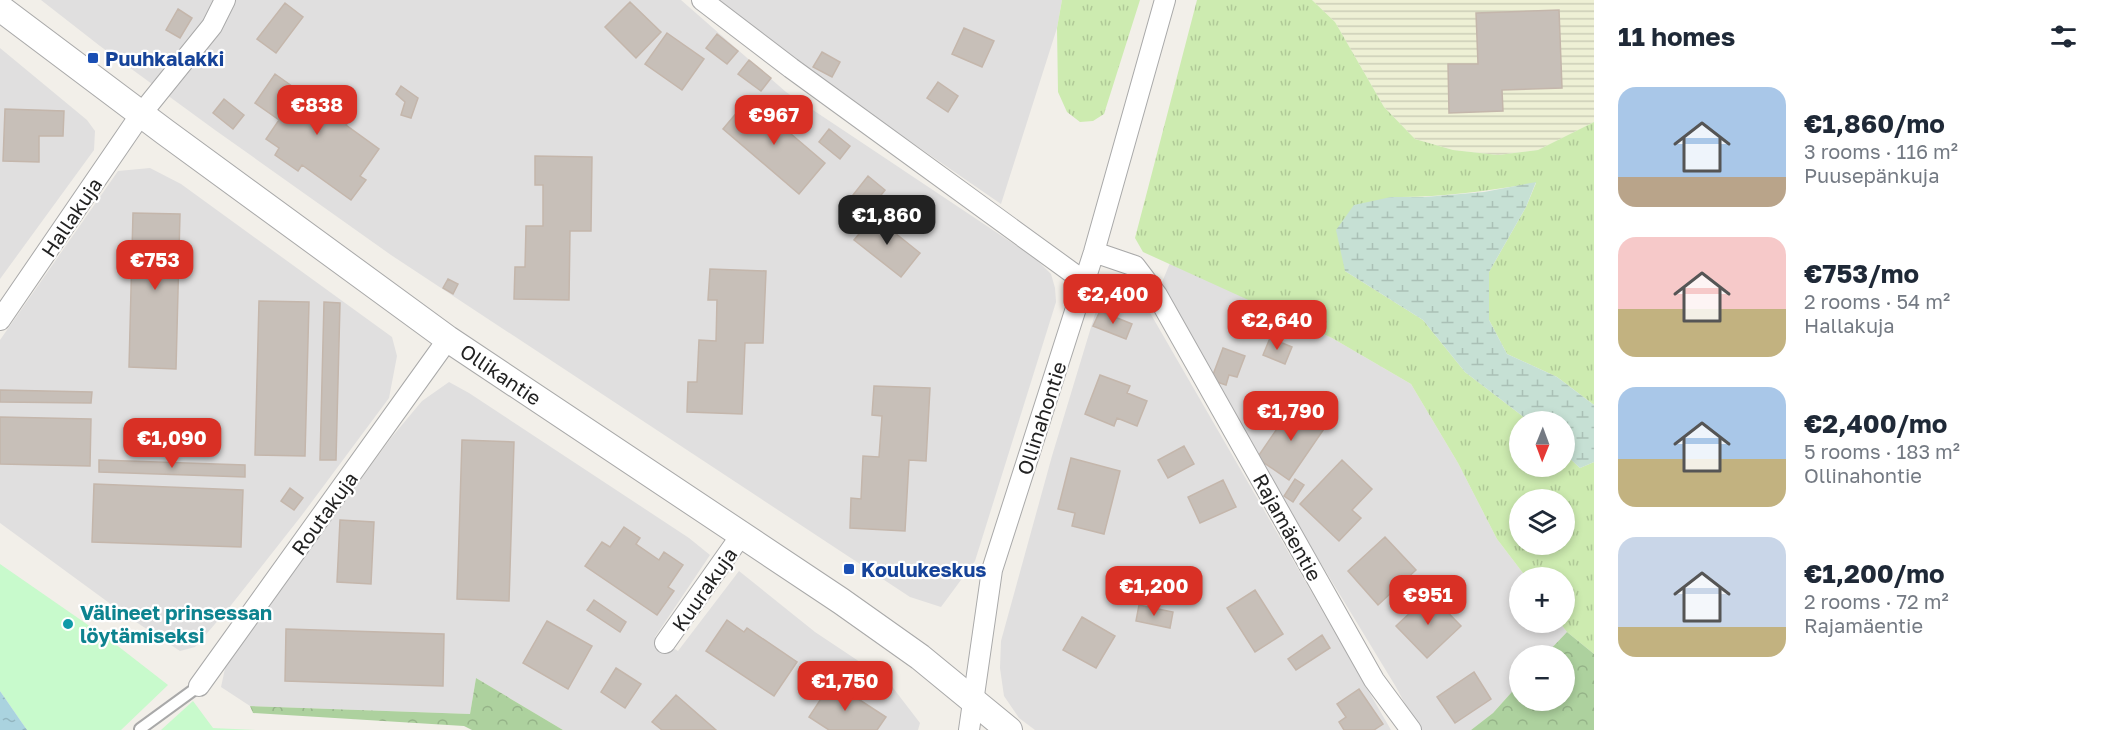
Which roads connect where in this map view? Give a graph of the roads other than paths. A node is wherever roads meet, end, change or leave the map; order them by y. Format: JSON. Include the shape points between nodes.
{"nodes":[{"id":1,"x":225,"y":0,"type":"edge"},
{"id":2,"x":702,"y":0,"type":"edge"},
{"id":3,"x":1165,"y":0,"type":"edge"},
{"id":4,"x":0,"y":8,"type":"edge"},
{"id":5,"x":141,"y":114,"type":"junction"},
{"id":6,"x":1094,"y":252,"type":"junction"},
{"id":7,"x":1085,"y":282,"type":"junction"},
{"id":8,"x":0,"y":320,"type":"edge"},
{"id":9,"x":448,"y":339,"type":"junction"},
{"id":10,"x":742,"y":534,"type":"junction"},
{"id":11,"x":665,"y":643,"type":"dead end"},
{"id":12,"x":199,"y":686,"type":"joint"},
{"id":13,"x":974,"y":700,"type":"junction"},
{"id":14,"x":140,"y":729,"type":"edge"},
{"id":15,"x":969,"y":730,"type":"edge"},
{"id":16,"x":1010,"y":730,"type":"edge"},
{"id":17,"x":1411,"y":730,"type":"edge"}],
"edges":[{"from":1,"to":5,"type":"street","name":"Hallakuja","via":[[212,26]]},
{"from":2,"to":7,"type":"street"},
{"from":3,"to":6,"type":"street","name":"Ollinahontie"},
{"from":4,"to":5,"type":"street","name":"Ollikantie"},
{"from":5,"to":8,"type":"street","name":"Hallakuja"},
{"from":5,"to":9,"type":"street","name":"Ollikantie"},
{"from":6,"to":7,"type":"street","name":"Ollinahontie"},
{"from":6,"to":17,"type":"street","name":"Rajamäentie","via":[[1135,266],[1157,295],[1374,680]]},
{"from":7,"to":13,"type":"street","name":"Ollinahontie","via":[[992,570]]},
{"from":9,"to":10,"type":"street","name":"Ollikantie"},
{"from":9,"to":12,"type":"street","name":"Routakuja"},
{"from":10,"to":11,"type":"street","name":"Kuurakuja"},
{"from":10,"to":13,"type":"street","name":"Ollikantie","via":[[911,651]]},
{"from":12,"to":14,"type":"lane"},
{"from":13,"to":15,"type":"street","name":"Ollinahontie"},
{"from":13,"to":16,"type":"street","name":"Ollikantie"}]}
